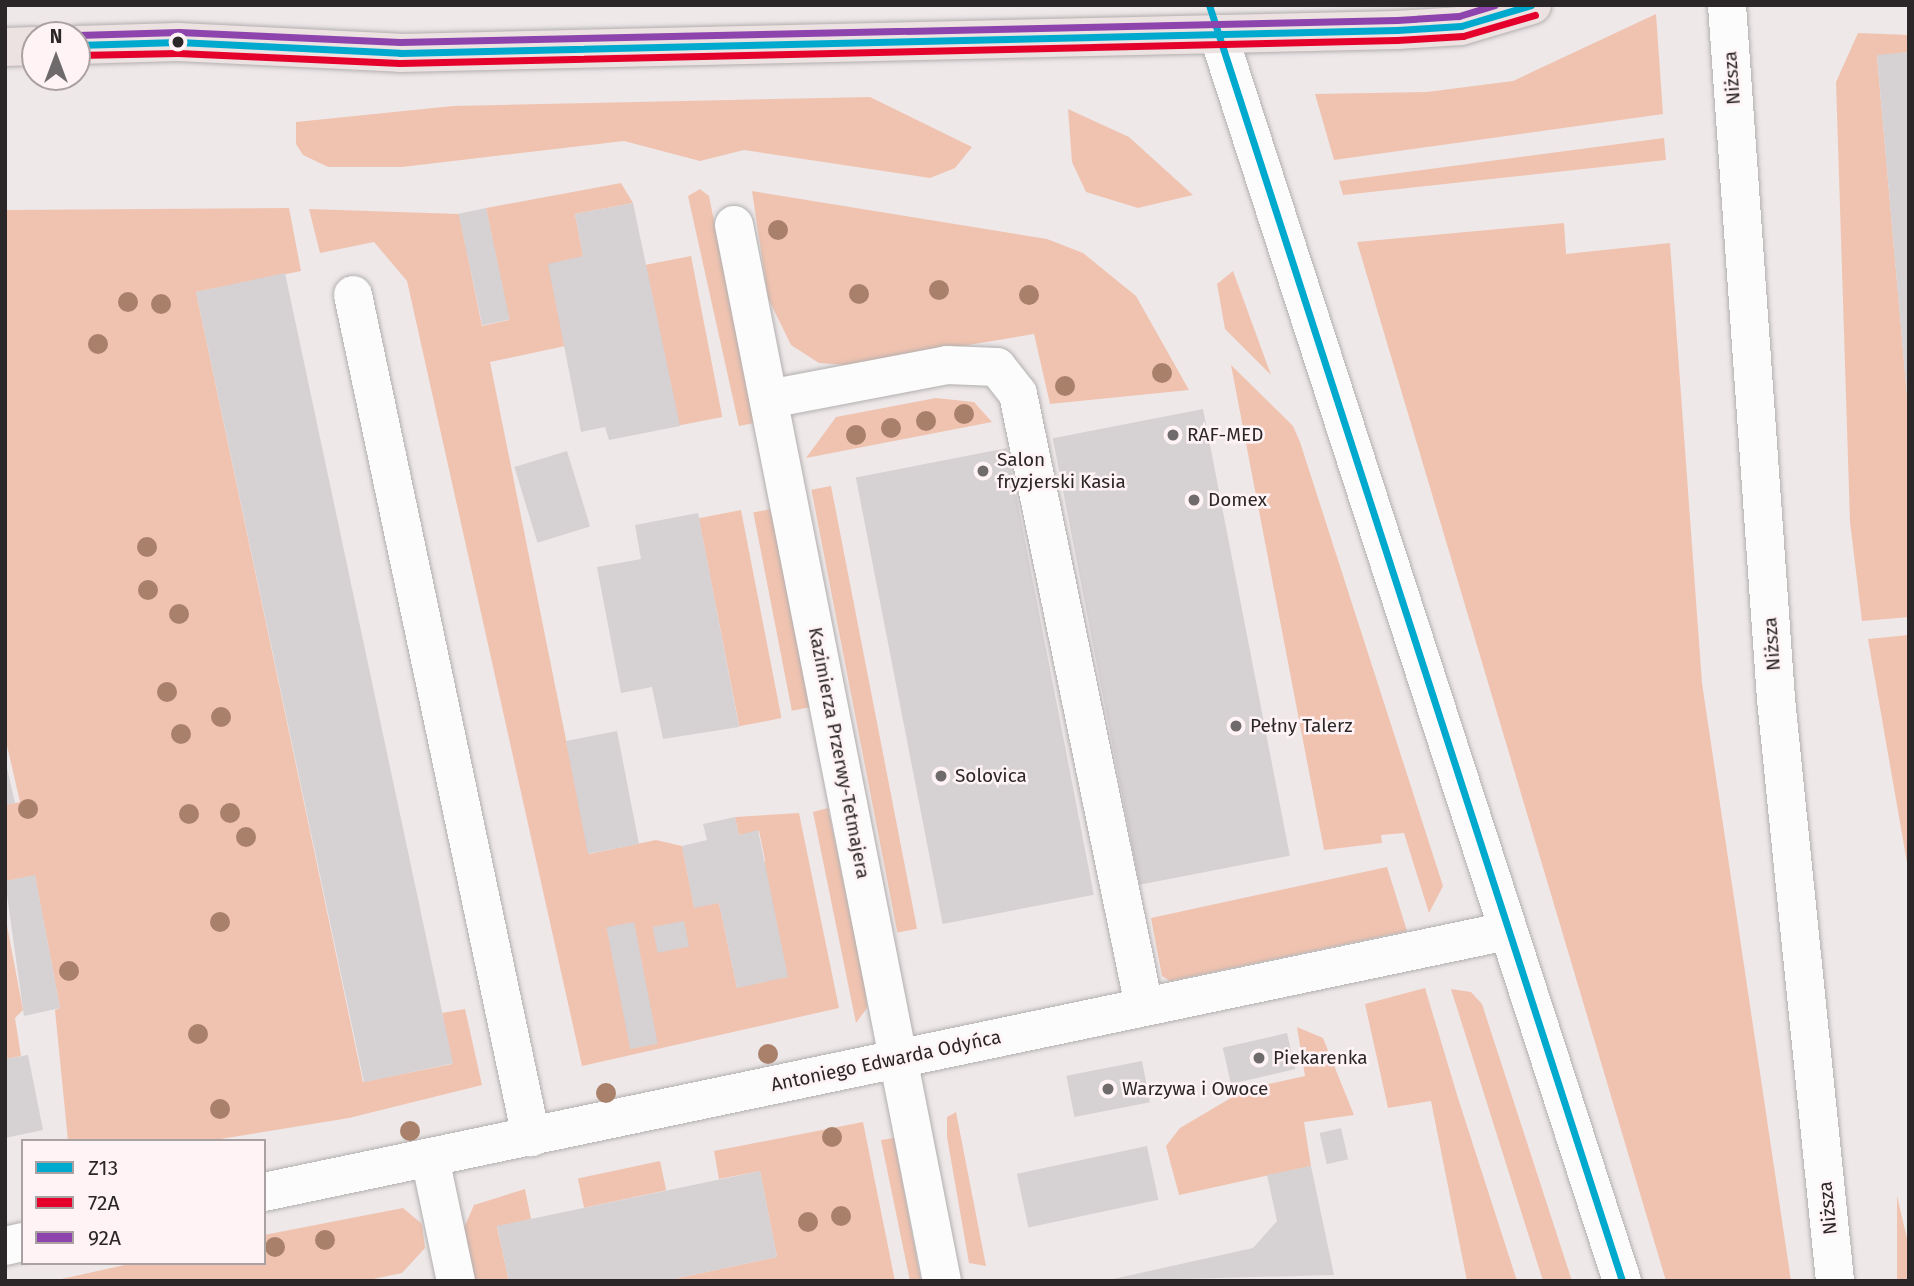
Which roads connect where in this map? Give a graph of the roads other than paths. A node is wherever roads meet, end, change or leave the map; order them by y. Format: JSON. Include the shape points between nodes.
{"nodes":[{"id":1,"x":1532,"y":5,"type":"edge"},
{"id":2,"x":1727,"y":5,"type":"edge"},
{"id":3,"x":1213,"y":20,"type":"edge"},
{"id":4,"x":91,"y":45,"type":"edge"},
{"id":5,"x":734,"y":225,"type":"dead end"},
{"id":6,"x":354,"y":295,"type":"dead end"},
{"id":7,"x":769,"y":399,"type":"junction"},
{"id":8,"x":1507,"y":931,"type":"junction"},
{"id":9,"x":1144,"y":1006,"type":"junction"},
{"id":10,"x":899,"y":1058,"type":"junction"},
{"id":11,"x":531,"y":1137,"type":"junction"},
{"id":12,"x":430,"y":1158,"type":"junction"},
{"id":13,"x":266,"y":1192,"type":"edge"},
{"id":14,"x":456,"y":1281,"type":"edge"},
{"id":15,"x":942,"y":1281,"type":"edge"},
{"id":16,"x":1622,"y":1281,"type":"edge"},
{"id":17,"x":1835,"y":1281,"type":"edge"}],
"edges":[{"from":1,"to":3,"type":"main road","via":[[1461,26]]},
{"from":2,"to":17,"type":"street","name":"Niższa","via":[[1776,699]]},
{"from":3,"to":4,"type":"main road","via":[[400,53],[178,42]]},
{"from":3,"to":8,"type":"street"},
{"from":5,"to":7,"type":"street","name":"Kazimierza Przerwy-Tetmajera"},
{"from":6,"to":11,"type":"street"},
{"from":7,"to":9,"type":"street","via":[[947,365],[997,367],[1018,394]]},
{"from":7,"to":10,"type":"street","name":"Kazimierza Przerwy-Tetmajera"},
{"from":8,"to":9,"type":"street","name":"Antoniego Edwarda Odyńca"},
{"from":8,"to":16,"type":"street"},
{"from":9,"to":10,"type":"street","name":"Antoniego Edwarda Odyńca"},
{"from":10,"to":11,"type":"street","name":"Antoniego Edwarda Odyńca"},
{"from":10,"to":15,"type":"street","name":"Kazimierza Przerwy-Tetmajera"},
{"from":11,"to":12,"type":"street","name":"Antoniego Edwarda Odyńca"},
{"from":12,"to":13,"type":"street","name":"Antoniego Edwarda Odyńca"},
{"from":12,"to":14,"type":"street"}]}
